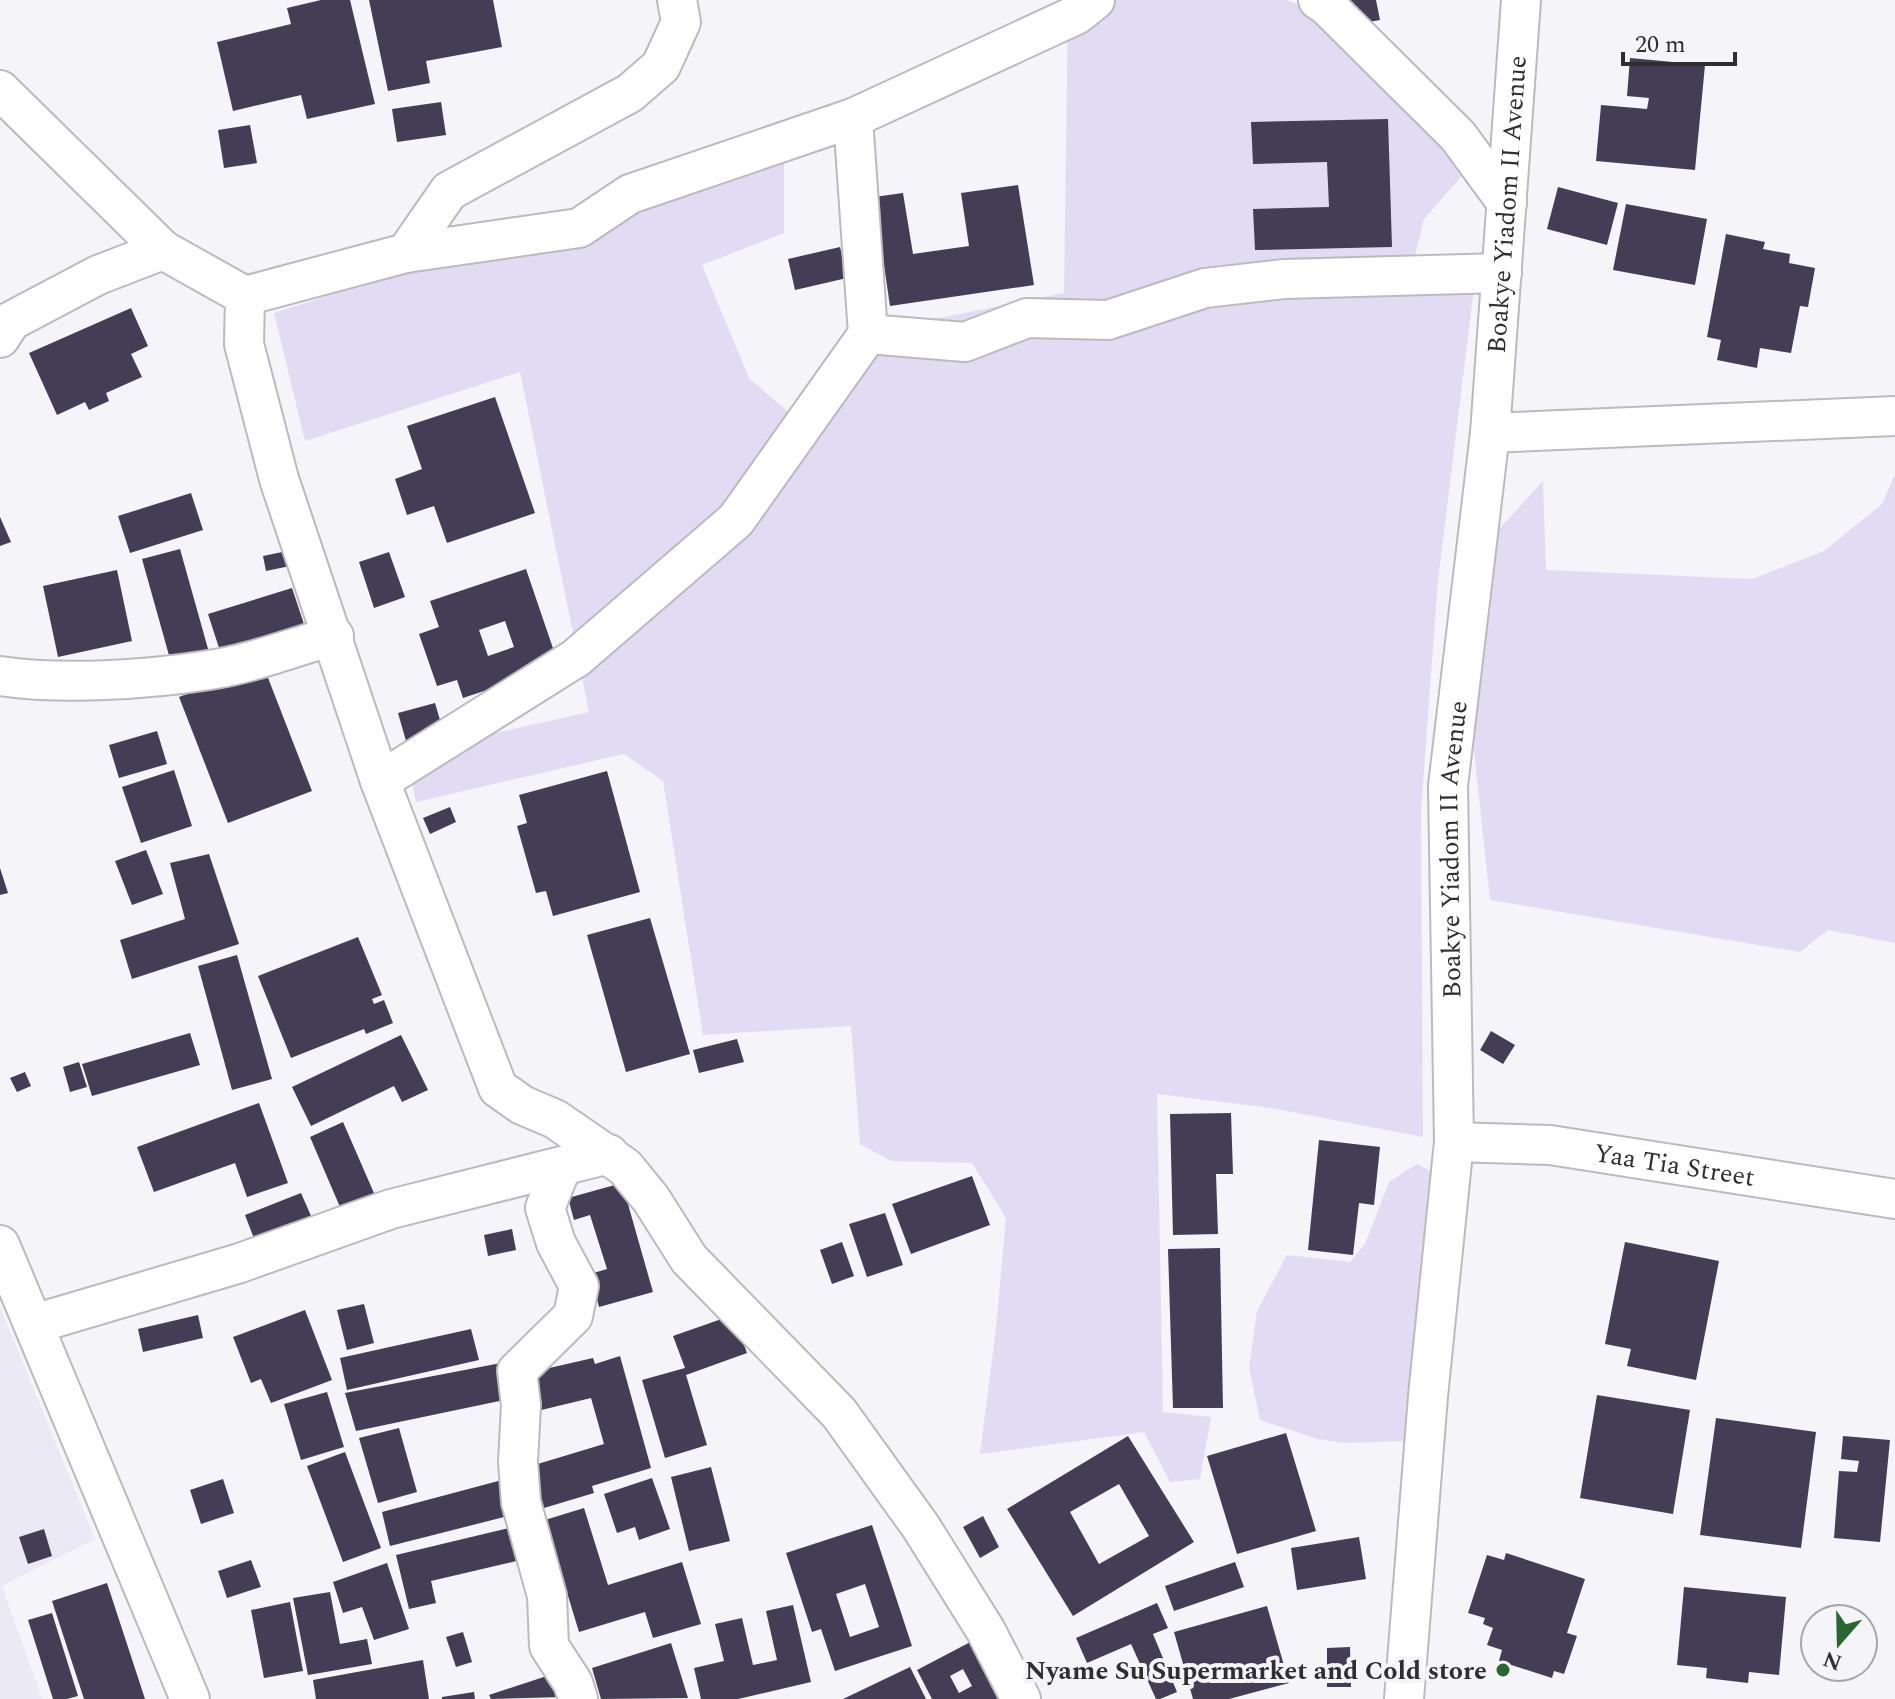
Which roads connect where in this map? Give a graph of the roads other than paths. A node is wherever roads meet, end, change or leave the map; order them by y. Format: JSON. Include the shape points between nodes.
{"nodes":[{"id":1,"x":677,"y":0,"type":"edge"},
{"id":2,"x":1095,"y":0,"type":"edge"},
{"id":3,"x":1318,"y":0,"type":"edge"},
{"id":4,"x":1521,"y":0,"type":"edge"},
{"id":5,"x":0,"y":90,"type":"edge"},
{"id":6,"x":853,"y":118,"type":"junction"},
{"id":7,"x":1507,"y":203,"type":"junction"},
{"id":8,"x":163,"y":250,"type":"junction"},
{"id":9,"x":406,"y":253,"type":"junction"},
{"id":10,"x":1502,"y":273,"type":"junction"},
{"id":11,"x":245,"y":296,"type":"junction"},
{"id":12,"x":868,"y":334,"type":"junction"},
{"id":13,"x":0,"y":338,"type":"edge"},
{"id":14,"x":1895,"y":416,"type":"edge"},
{"id":15,"x":1490,"y":433,"type":"junction"},
{"id":16,"x":334,"y":636,"type":"junction"},
{"id":17,"x":0,"y":676,"type":"edge"},
{"id":18,"x":380,"y":781,"type":"junction"},
{"id":19,"x":1454,"y":1142,"type":"junction"},
{"id":20,"x":609,"y":1154,"type":"junction"},
{"id":21,"x":562,"y":1166,"type":"junction"},
{"id":22,"x":1895,"y":1199,"type":"edge"},
{"id":23,"x":0,"y":1245,"type":"edge"},
{"id":24,"x":34,"y":1324,"type":"junction"},
{"id":25,"x":190,"y":1699,"type":"edge"},
{"id":26,"x":578,"y":1699,"type":"edge"},
{"id":27,"x":1021,"y":1699,"type":"edge"},
{"id":28,"x":1404,"y":1699,"type":"edge"}],
"edges":[{"from":1,"to":9,"type":"street","via":[[681,22],[661,66],[630,93],[449,191]]},
{"from":2,"to":6,"type":"street","via":[[1076,15]]},
{"from":3,"to":7,"type":"street","via":[[1458,136]]},
{"from":4,"to":7,"type":"street","name":"Boakye Yiadom II Avenue"},
{"from":5,"to":8,"type":"street"},
{"from":6,"to":9,"type":"street","via":[[630,194],[579,228]]},
{"from":6,"to":12,"type":"street"},
{"from":7,"to":10,"type":"street","name":"Boakye Yiadom II Avenue"},
{"from":8,"to":11,"type":"street"},
{"from":8,"to":13,"type":"street","via":[[98,275],[11,321]]},
{"from":9,"to":11,"type":"street"},
{"from":10,"to":12,"type":"street","via":[[1284,279],[1205,288],[1108,320],[1027,318],[965,342]]},
{"from":10,"to":15,"type":"street","name":"Boakye Yiadom II Avenue"},
{"from":11,"to":16,"type":"street","via":[[244,344],[271,449]]},
{"from":12,"to":18,"type":"street","via":[[736,520],[576,658]]},
{"from":14,"to":15,"type":"street"},
{"from":15,"to":19,"type":"street","name":"Boakye Yiadom II Avenue","via":[[1448,786]]},
{"from":16,"to":17,"type":"street","via":[[211,670],[109,679]]},
{"from":16,"to":18,"type":"street"},
{"from":18,"to":20,"type":"street","via":[[498,1088]]},
{"from":19,"to":22,"type":"street","name":"Yaa Tia Street","via":[[1550,1145]]},
{"from":19,"to":28,"type":"street","name":"Boakye Yiadom II Avenue"},
{"from":20,"to":21,"type":"street"},
{"from":20,"to":27,"type":"street","via":[[651,1199],[689,1259],[839,1413],[921,1527]]},
{"from":21,"to":24,"type":"street","via":[[391,1209],[240,1263]]},
{"from":21,"to":26,"type":"street","via":[[545,1208],[579,1286],[573,1316],[517,1371],[518,1462],[524,1514],[547,1596],[549,1646]]},
{"from":23,"to":24,"type":"street"},
{"from":24,"to":25,"type":"street"}]}
